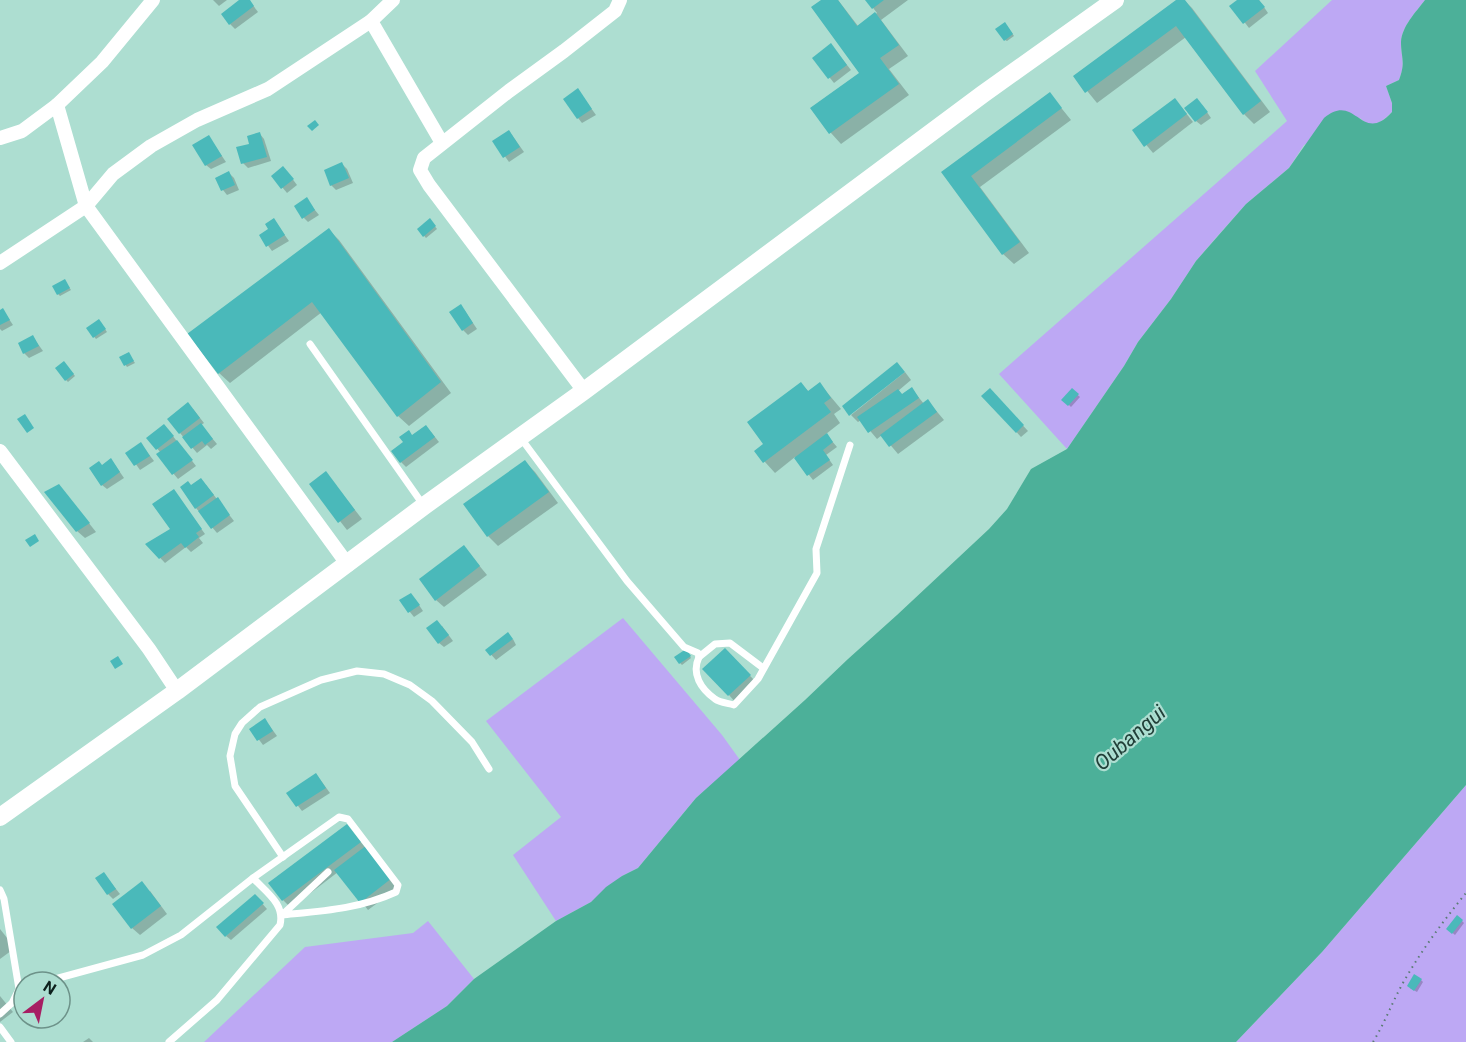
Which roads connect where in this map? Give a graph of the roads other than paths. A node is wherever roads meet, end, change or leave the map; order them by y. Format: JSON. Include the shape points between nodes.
{"nodes":[{"id":1,"x":153,"y":0,"type":"edge"},
{"id":2,"x":393,"y":0,"type":"edge"},
{"id":3,"x":620,"y":0,"type":"edge"},
{"id":4,"x":1115,"y":0,"type":"edge"},
{"id":5,"x":370,"y":21,"type":"junction"},
{"id":6,"x":57,"y":105,"type":"junction"},
{"id":7,"x":0,"y":138,"type":"edge"},
{"id":8,"x":442,"y":143,"type":"junction"},
{"id":9,"x":86,"y":206,"type":"junction"},
{"id":10,"x":0,"y":263,"type":"edge"},
{"id":11,"x":310,"y":344,"type":"dead end"},
{"id":12,"x":584,"y":392,"type":"junction"},
{"id":13,"x":520,"y":437,"type":"junction"},
{"id":14,"x":850,"y":445,"type":"dead end"},
{"id":15,"x":0,"y":451,"type":"edge"},
{"id":16,"x":424,"y":506,"type":"junction"},
{"id":17,"x":348,"y":565,"type":"junction"},
{"id":18,"x":699,"y":657,"type":"junction"},
{"id":19,"x":763,"y":668,"type":"junction"},
{"id":20,"x":177,"y":691,"type":"junction"},
{"id":21,"x":489,"y":769,"type":"dead end"},
{"id":22,"x":0,"y":817,"type":"edge"},
{"id":23,"x":283,"y":857,"type":"junction"},
{"id":24,"x":328,"y":872,"type":"dead end"},
{"id":25,"x":253,"y":878,"type":"junction"},
{"id":26,"x":0,"y":890,"type":"edge"},
{"id":27,"x":282,"y":915,"type":"junction"},
{"id":28,"x":18,"y":970,"type":"edge"},
{"id":29,"x":72,"y":974,"type":"edge"},
{"id":30,"x":12,"y":1003,"type":"edge"},
{"id":31,"x":0,"y":1014,"type":"edge"},
{"id":32,"x":0,"y":1027,"type":"edge"},
{"id":33,"x":11,"y":1042,"type":"edge"},
{"id":34,"x":169,"y":1042,"type":"edge"}],
"edges":[{"from":1,"to":6,"type":"street","via":[[102,62]]},
{"from":2,"to":5,"type":"street"},
{"from":3,"to":8,"type":"street","via":[[615,11]]},
{"from":4,"to":12,"type":"street","via":[[973,101]]},
{"from":5,"to":8,"type":"street"},
{"from":5,"to":9,"type":"street","via":[[268,88],[151,146],[113,174]]},
{"from":6,"to":7,"type":"street","via":[[22,131]]},
{"from":6,"to":9,"type":"street"},
{"from":8,"to":12,"type":"street","via":[[424,158],[420,170]]},
{"from":9,"to":10,"type":"street"},
{"from":9,"to":17,"type":"street"},
{"from":11,"to":16,"type":"lane"},
{"from":12,"to":13,"type":"street"},
{"from":13,"to":16,"type":"street"},
{"from":13,"to":18,"type":"lane","via":[[627,582],[684,647]]},
{"from":14,"to":19,"type":"lane","via":[[816,549],[817,573]]},
{"from":15,"to":20,"type":"street"},
{"from":16,"to":17,"type":"street"},
{"from":17,"to":20,"type":"street"},
{"from":18,"to":19,"type":"lane","via":[[715,644],[730,643]]},
{"from":18,"to":19,"type":"lane","via":[[698,682],[716,701],[734,705]]},
{"from":20,"to":22,"type":"street"},
{"from":21,"to":23,"type":"lane","via":[[471,742],[432,701],[410,685],[384,674],[357,672],[321,680],[260,707],[235,734],[230,756],[235,786]]},
{"from":23,"to":25,"type":"lane"},
{"from":23,"to":27,"type":"lane","via":[[344,817],[398,885],[396,892],[375,902]]},
{"from":24,"to":27,"type":"lane"},
{"from":25,"to":27,"type":"lane","via":[[279,906]]},
{"from":25,"to":29,"type":"lane","via":[[181,935],[143,955]]},
{"from":26,"to":28,"type":"lane"},
{"from":27,"to":34,"type":"lane","via":[[280,925],[216,1000]]},
{"from":30,"to":31,"type":"lane"},
{"from":32,"to":33,"type":"lane"}]}
